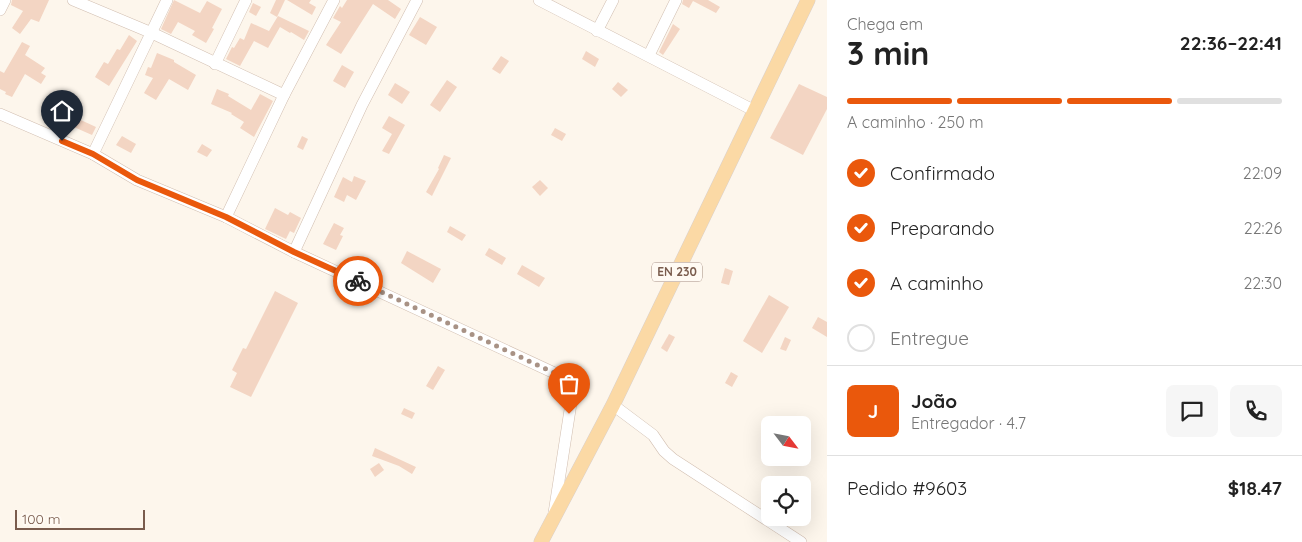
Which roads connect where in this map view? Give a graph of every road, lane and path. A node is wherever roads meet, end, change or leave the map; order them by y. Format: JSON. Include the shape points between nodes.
{"nodes":[{"id":1,"x":5,"y":0,"type":"edge"},
{"id":2,"x":73,"y":0,"type":"edge"},
{"id":3,"x":167,"y":0,"type":"edge"},
{"id":4,"x":246,"y":0,"type":"edge"},
{"id":5,"x":334,"y":0,"type":"edge"},
{"id":6,"x":417,"y":0,"type":"edge"},
{"id":7,"x":539,"y":0,"type":"edge"},
{"id":8,"x":613,"y":0,"type":"edge"},
{"id":9,"x":676,"y":0,"type":"edge"},
{"id":10,"x":808,"y":0,"type":"edge"},
{"id":11,"x":0,"y":10,"type":"edge"},
{"id":12,"x":598,"y":31,"type":"junction"},
{"id":13,"x":152,"y":33,"type":"junction"},
{"id":14,"x":649,"y":55,"type":"junction"},
{"id":15,"x":215,"y":64,"type":"junction"},
{"id":16,"x":284,"y":95,"type":"junction"},
{"id":17,"x":754,"y":111,"type":"junction"},
{"id":18,"x":0,"y":114,"type":"edge"},
{"id":19,"x":93,"y":154,"type":"junction"},
{"id":20,"x":226,"y":217,"type":"junction"},
{"id":21,"x":294,"y":252,"type":"junction"},
{"id":22,"x":613,"y":405,"type":"junction"},
{"id":23,"x":553,"y":517,"type":"junction"},
{"id":24,"x":541,"y":542,"type":"edge"},
{"id":25,"x":801,"y":542,"type":"edge"}],
"edges":[{"from":1,"to":11,"type":"street"},
{"from":2,"to":13,"type":"street"},
{"from":3,"to":13,"type":"street"},
{"from":4,"to":15,"type":"street"},
{"from":5,"to":16,"type":"street"},
{"from":6,"to":21,"type":"street","via":[[362,105]]},
{"from":7,"to":12,"type":"street"},
{"from":8,"to":12,"type":"street"},
{"from":9,"to":14,"type":"street"},
{"from":10,"to":17,"type":"main road","number":"EN 230"},
{"from":12,"to":14,"type":"street"},
{"from":13,"to":15,"type":"street"},
{"from":13,"to":19,"type":"street"},
{"from":14,"to":17,"type":"street"},
{"from":15,"to":16,"type":"street"},
{"from":16,"to":20,"type":"street"},
{"from":17,"to":22,"type":"main road","number":"EN 230"},
{"from":18,"to":19,"type":"street"},
{"from":19,"to":20,"type":"street","via":[[137,180]]},
{"from":20,"to":21,"type":"street"},
{"from":21,"to":23,"type":"street","via":[[570,383],[572,397]]},
{"from":22,"to":23,"type":"main road","number":"EN 230"},
{"from":22,"to":25,"type":"street","via":[[653,435],[673,460]]},
{"from":23,"to":24,"type":"main road","number":"EN 230"}]}
